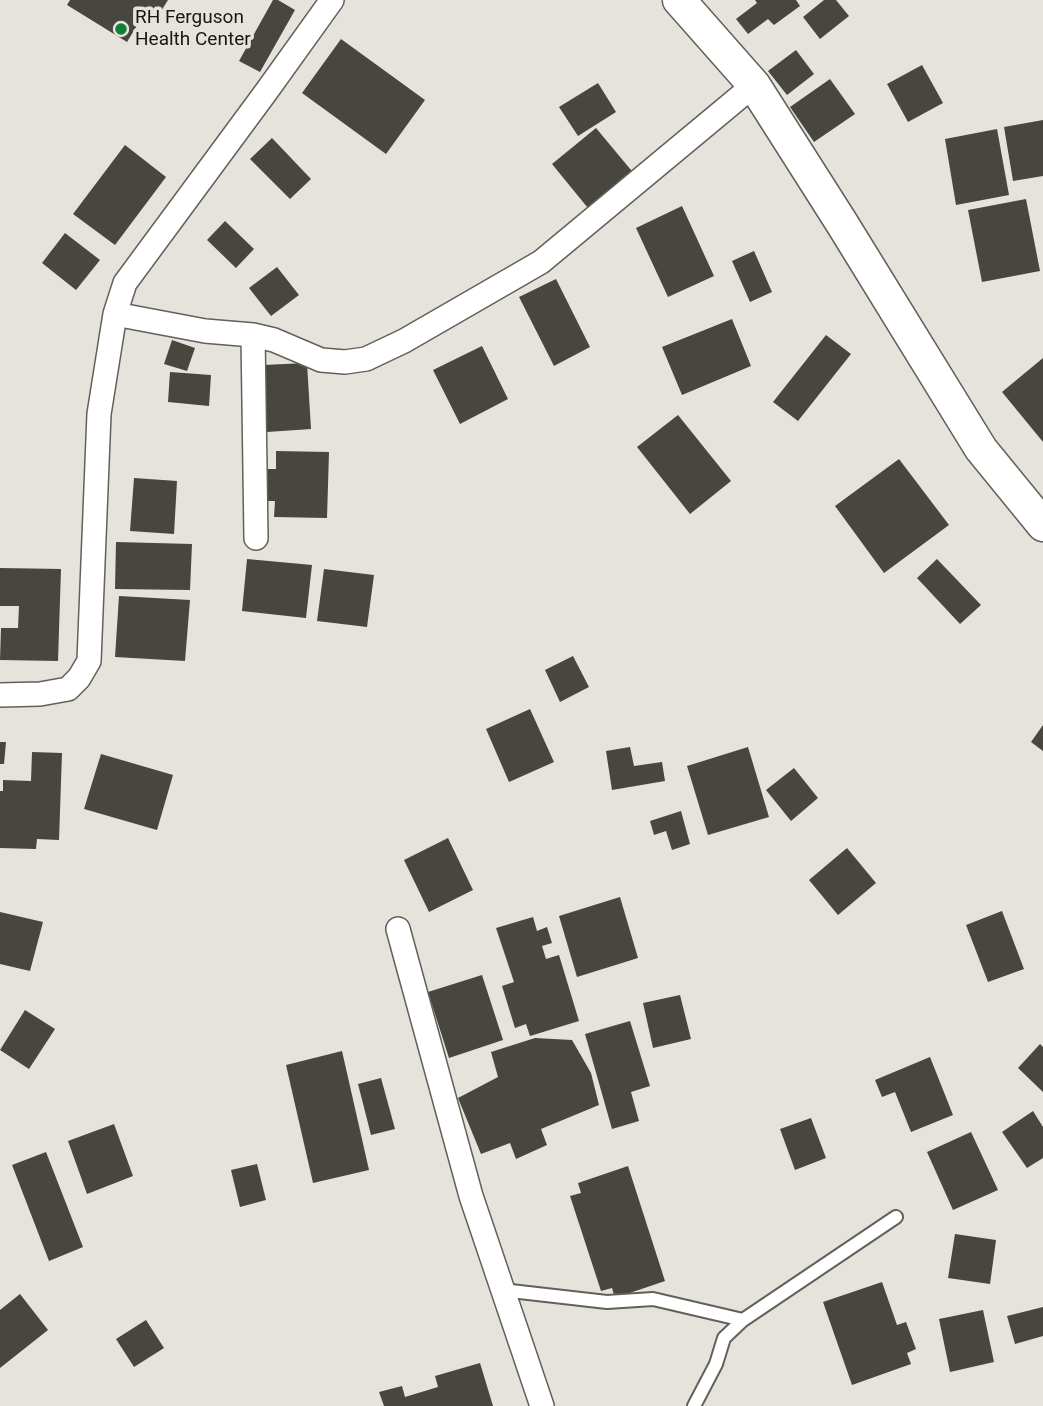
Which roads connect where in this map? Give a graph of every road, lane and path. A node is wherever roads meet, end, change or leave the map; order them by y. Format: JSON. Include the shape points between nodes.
{"nodes":[{"id":1,"x":332,"y":0,"type":"edge"},
{"id":2,"x":679,"y":0,"type":"edge"},
{"id":3,"x":754,"y":85,"type":"junction"},
{"id":4,"x":115,"y":314,"type":"junction"},
{"id":5,"x":253,"y":335,"type":"junction"},
{"id":6,"x":1043,"y":525,"type":"edge"},
{"id":7,"x":256,"y":538,"type":"dead end"},
{"id":8,"x":0,"y":695,"type":"edge"},
{"id":9,"x":398,"y":929,"type":"dead end"},
{"id":10,"x":896,"y":1217,"type":"dead end"},
{"id":11,"x":502,"y":1290,"type":"junction"},
{"id":12,"x":743,"y":1320,"type":"junction"},
{"id":13,"x":542,"y":1406,"type":"edge"},
{"id":14,"x":694,"y":1406,"type":"edge"}],
"edges":[{"from":1,"to":4,"type":"street","via":[[125,283]]},
{"from":2,"to":3,"type":"main road"},
{"from":3,"to":5,"type":"street","via":[[541,262],[404,341],[366,359],[345,362],[321,360]]},
{"from":3,"to":6,"type":"main road","via":[[981,449]]},
{"from":4,"to":5,"type":"street"},
{"from":4,"to":8,"type":"street","via":[[99,414],[89,661],[68,689]]},
{"from":5,"to":7,"type":"street"},
{"from":9,"to":11,"type":"street","via":[[471,1196]]},
{"from":10,"to":12,"type":"lane"},
{"from":11,"to":12,"type":"lane","via":[[607,1302],[653,1298]]},
{"from":11,"to":13,"type":"street"},
{"from":12,"to":14,"type":"lane","via":[[724,1338]]}]}
